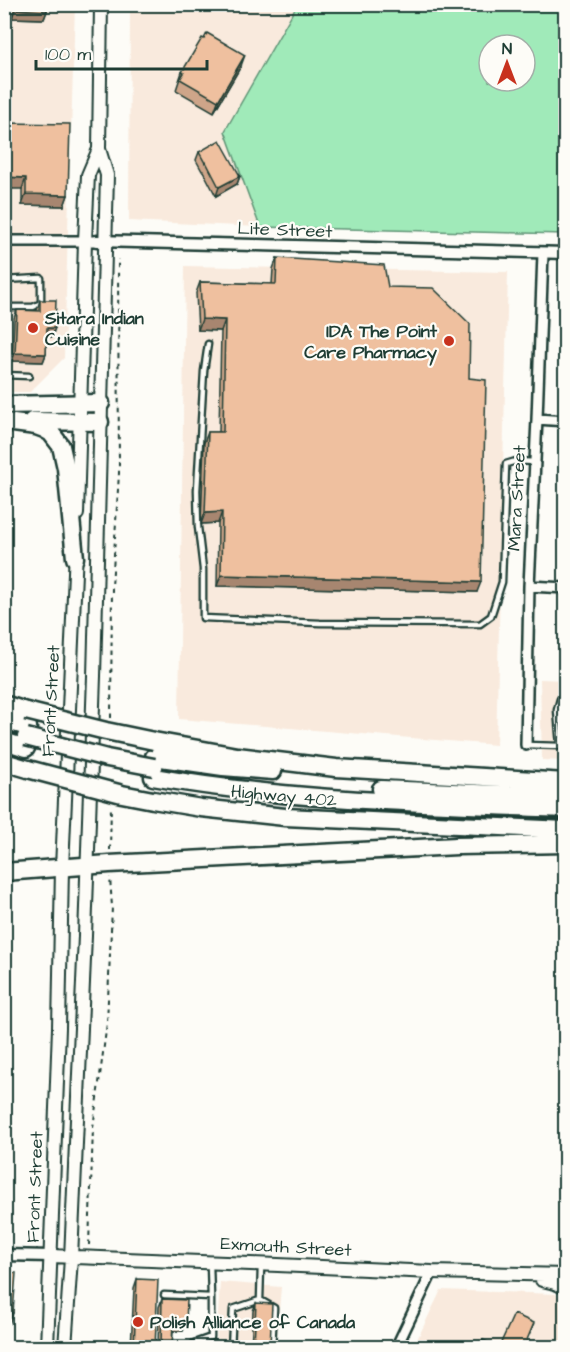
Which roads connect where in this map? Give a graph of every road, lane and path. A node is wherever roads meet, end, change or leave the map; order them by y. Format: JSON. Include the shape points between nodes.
{"nodes":[{"id":1,"x":101,"y":4,"type":"edge"},
{"id":2,"x":99,"y":149,"type":"junction"},
{"id":3,"x":4,"y":241,"type":"edge"},
{"id":4,"x":95,"y":241,"type":"junction"},
{"id":5,"x":543,"y":253,"type":"junction"},
{"id":6,"x":566,"y":253,"type":"edge"},
{"id":7,"x":4,"y":280,"type":"edge"},
{"id":8,"x":4,"y":307,"type":"edge"},
{"id":9,"x":208,"y":344,"type":"dead end"},
{"id":10,"x":4,"y":375,"type":"edge"},
{"id":11,"x":29,"y":376,"type":"dead end"},
{"id":12,"x":80,"y":403,"type":"junction"},
{"id":13,"x":101,"y":403,"type":"junction"},
{"id":14,"x":4,"y":405,"type":"edge"},
{"id":15,"x":537,"y":419,"type":"junction"},
{"id":16,"x":80,"y":421,"type":"junction"},
{"id":17,"x":566,"y":421,"type":"edge"},
{"id":18,"x":5,"y":422,"type":"edge"},
{"id":19,"x":100,"y":422,"type":"junction"},
{"id":20,"x":535,"y":462,"type":"junction"},
{"id":21,"x":75,"y":558,"type":"junction"},
{"id":22,"x":529,"y":586,"type":"junction"},
{"id":23,"x":566,"y":588,"type":"edge"},
{"id":24,"x":566,"y":696,"type":"edge"},
{"id":25,"x":4,"y":704,"type":"edge"},
{"id":26,"x":4,"y":720,"type":"edge"},
{"id":27,"x":4,"y":731,"type":"edge"},
{"id":28,"x":27,"y":731,"type":"junction"},
{"id":29,"x":4,"y":741,"type":"edge"},
{"id":30,"x":526,"y":745,"type":"joint"},
{"id":31,"x":563,"y":746,"type":"edge"},
{"id":32,"x":154,"y":761,"type":"junction"},
{"id":33,"x":4,"y":762,"type":"edge"},
{"id":34,"x":4,"y":774,"type":"edge"},
{"id":35,"x":27,"y":774,"type":"junction"},
{"id":36,"x":566,"y":782,"type":"edge"},
{"id":37,"x":566,"y":797,"type":"edge"},
{"id":38,"x":566,"y":809,"type":"edge"},
{"id":39,"x":566,"y":830,"type":"edge"},
{"id":40,"x":566,"y":844,"type":"edge"},
{"id":41,"x":88,"y":866,"type":"junction"},
{"id":42,"x":62,"y":868,"type":"junction"},
{"id":43,"x":4,"y":872,"type":"edge"},
{"id":44,"x":4,"y":1255,"type":"edge"},
{"id":45,"x":51,"y":1256,"type":"junction"},
{"id":46,"x":71,"y":1258,"type":"junction"},
{"id":47,"x":210,"y":1262,"type":"junction"},
{"id":48,"x":261,"y":1265,"type":"junction"},
{"id":49,"x":432,"y":1272,"type":"junction"},
{"id":50,"x":517,"y":1274,"type":"junction"},
{"id":51,"x":566,"y":1275,"type":"edge"},
{"id":52,"x":566,"y":1288,"type":"edge"},
{"id":53,"x":164,"y":1295,"type":"dead end"},
{"id":54,"x":211,"y":1297,"type":"junction"},
{"id":55,"x":260,"y":1300,"type":"junction"},
{"id":56,"x":47,"y":1347,"type":"edge"},
{"id":57,"x":65,"y":1347,"type":"edge"},
{"id":58,"x":194,"y":1347,"type":"edge"},
{"id":59,"x":231,"y":1347,"type":"edge"},
{"id":60,"x":273,"y":1347,"type":"edge"},
{"id":61,"x":396,"y":1347,"type":"edge"}],
"edges":[{"from":1,"to":2,"type":"main road","name":"Front Street"},
{"from":2,"to":4,"type":"main road","name":"Front Street","via":[[107,175]]},
{"from":2,"to":4,"type":"main road","name":"Front Street","via":[[88,175]]},
{"from":3,"to":4,"type":"street","name":"Lite Street"},
{"from":4,"to":5,"type":"street","name":"Lite Street"},
{"from":4,"to":12,"type":"main road","name":"Front Street"},
{"from":4,"to":13,"type":"main road","name":"Front Street"},
{"from":5,"to":6,"type":"street","name":"Lite Street"},
{"from":5,"to":15,"type":"street","name":"Mara Street"},
{"from":7,"to":8,"type":"lane","via":[[41,278],[41,303],[33,307]]},
{"from":9,"to":20,"type":"lane","via":[[197,490],[203,618],[480,624],[491,616],[502,582],[506,464]]},
{"from":10,"to":11,"type":"lane"},
{"from":12,"to":13,"type":"highway"},
{"from":12,"to":14,"type":"highway"},
{"from":12,"to":16,"type":"main road","name":"Front Street"},
{"from":13,"to":19,"type":"main road","name":"Front Street"},
{"from":15,"to":17,"type":"street"},
{"from":15,"to":20,"type":"street","name":"Mara Street"},
{"from":16,"to":18,"type":"highway"},
{"from":16,"to":19,"type":"highway"},
{"from":16,"to":21,"type":"main road","name":"Front Street"},
{"from":18,"to":21,"type":"highway","via":[[44,429],[61,446]]},
{"from":19,"to":41,"type":"main road","name":"Front Street"},
{"from":20,"to":22,"type":"street","name":"Mara Street"},
{"from":21,"to":42,"type":"main road","name":"Front Street"},
{"from":22,"to":23,"type":"street"},
{"from":22,"to":30,"type":"street","name":"Mara Street"},
{"from":24,"to":31,"type":"lane","via":[[560,699],[556,710]]},
{"from":25,"to":28,"type":"highway"},
{"from":26,"to":28,"type":"highway"},
{"from":27,"to":28,"type":"highway","name":"Highway 402"},
{"from":28,"to":29,"type":"highway"},
{"from":28,"to":32,"type":"highway","name":"Highway 402","bridge":true,"via":[[106,758]]},
{"from":28,"to":32,"type":"highway","bridge":true,"via":[[106,731]]},
{"from":30,"to":31,"type":"lane"},
{"from":32,"to":36,"type":"highway","via":[[237,756],[336,768]]},
{"from":32,"to":37,"type":"highway","name":"Highway 402","via":[[206,775],[278,783]]},
{"from":32,"to":38,"type":"highway","via":[[224,788]]},
{"from":33,"to":35,"type":"highway","name":"Highway 402"},
{"from":34,"to":35,"type":"highway"},
{"from":35,"to":39,"type":"highway","name":"Highway 402","bridge":true,"via":[[153,800],[285,817]]},
{"from":40,"to":41,"type":"highway","via":[[457,846]]},
{"from":41,"to":42,"type":"highway"},
{"from":41,"to":46,"type":"main road","name":"Front Street"},
{"from":42,"to":43,"type":"highway"},
{"from":42,"to":45,"type":"main road","name":"Front Street"},
{"from":44,"to":45,"type":"street","name":"Exmouth Street"},
{"from":45,"to":46,"type":"main road","name":"Exmouth Street"},
{"from":45,"to":56,"type":"main road","name":"Front Street"},
{"from":46,"to":47,"type":"main road","name":"Exmouth Street"},
{"from":46,"to":57,"type":"main road","name":"Front Street"},
{"from":47,"to":48,"type":"main road","name":"Exmouth Street"},
{"from":47,"to":54,"type":"lane"},
{"from":48,"to":49,"type":"main road","name":"Exmouth Street"},
{"from":48,"to":55,"type":"lane"},
{"from":49,"to":50,"type":"main road","name":"Exmouth Street"},
{"from":49,"to":61,"type":"street"},
{"from":50,"to":51,"type":"main road","name":"Exmouth Street"},
{"from":50,"to":52,"type":"main road"},
{"from":53,"to":54,"type":"lane"},
{"from":54,"to":58,"type":"lane","via":[[211,1337],[194,1343]]},
{"from":55,"to":59,"type":"lane","via":[[233,1309]]},
{"from":55,"to":60,"type":"lane","via":[[274,1308]]}]}
